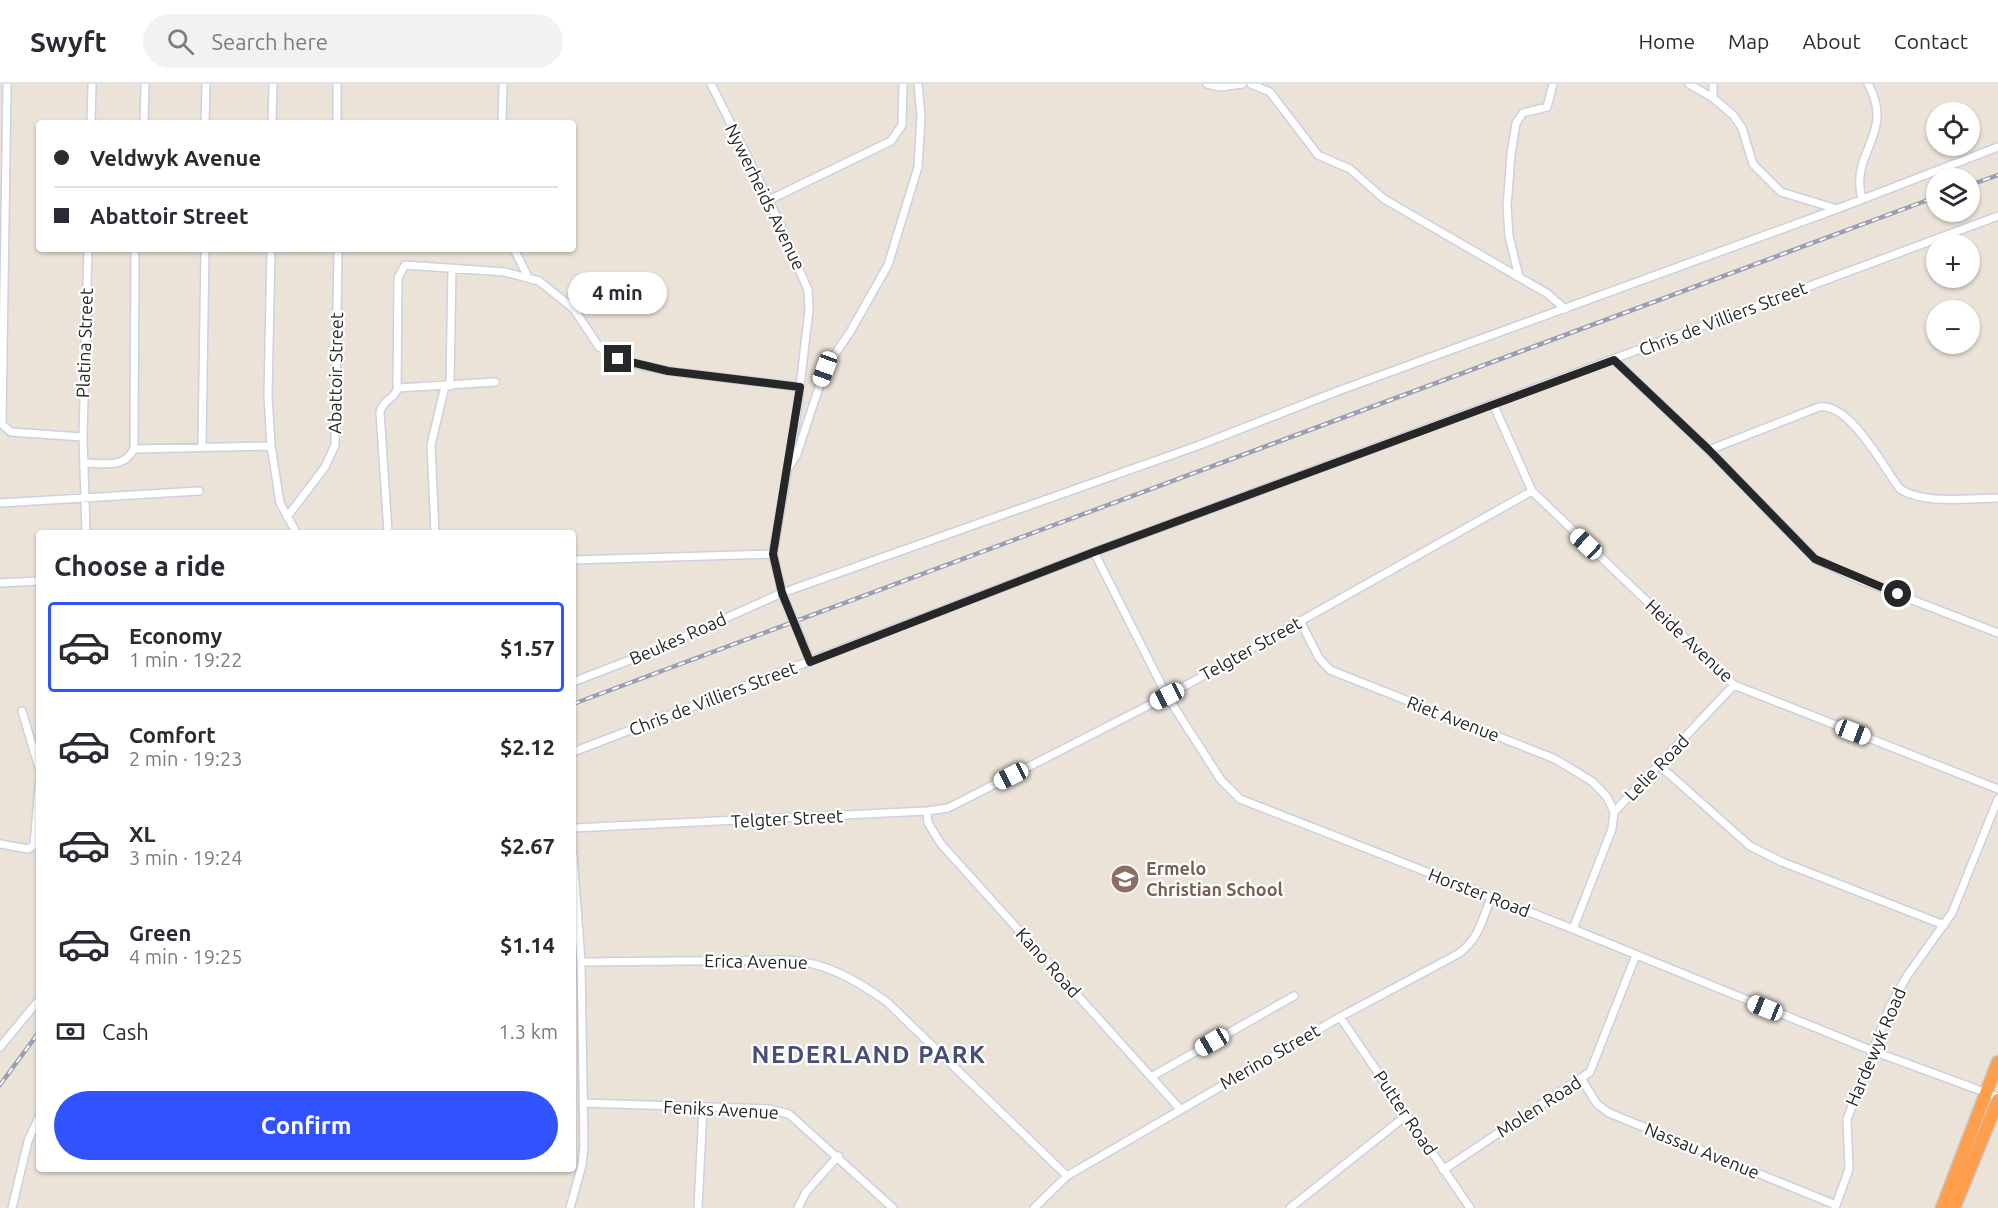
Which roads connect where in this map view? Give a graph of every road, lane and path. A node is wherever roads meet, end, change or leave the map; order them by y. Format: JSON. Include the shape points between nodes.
{"nodes":[{"id":1,"x":7,"y":84,"type":"edge"},
{"id":2,"x":92,"y":84,"type":"edge"},
{"id":3,"x":145,"y":84,"type":"edge"},
{"id":4,"x":206,"y":84,"type":"edge"},
{"id":5,"x":273,"y":84,"type":"edge"},
{"id":6,"x":337,"y":84,"type":"edge"},
{"id":7,"x":503,"y":84,"type":"edge"},
{"id":8,"x":711,"y":84,"type":"edge"},
{"id":9,"x":903,"y":84,"type":"edge"},
{"id":10,"x":918,"y":84,"type":"edge"},
{"id":11,"x":1207,"y":84,"type":"edge"},
{"id":12,"x":1242,"y":84,"type":"edge"},
{"id":13,"x":1251,"y":84,"type":"edge"},
{"id":14,"x":1553,"y":84,"type":"edge"},
{"id":15,"x":1689,"y":84,"type":"edge"},
{"id":16,"x":1713,"y":84,"type":"edge"},
{"id":17,"x":1868,"y":84,"type":"edge"},
{"id":18,"x":1713,"y":98,"type":"junction"},
{"id":19,"x":91,"y":120,"type":"edge"},
{"id":20,"x":144,"y":120,"type":"edge"},
{"id":21,"x":205,"y":120,"type":"edge"},
{"id":22,"x":272,"y":120,"type":"edge"},
{"id":23,"x":337,"y":120,"type":"edge"},
{"id":24,"x":502,"y":120,"type":"edge"},
{"id":25,"x":1998,"y":147,"type":"edge"},
{"id":26,"x":1862,"y":199,"type":"junction"},
{"id":27,"x":769,"y":200,"type":"junction"},
{"id":28,"x":1837,"y":209,"type":"junction"},
{"id":29,"x":1998,"y":216,"type":"edge"},
{"id":30,"x":88,"y":252,"type":"edge"},
{"id":31,"x":135,"y":252,"type":"edge"},
{"id":32,"x":205,"y":252,"type":"edge"},
{"id":33,"x":271,"y":252,"type":"edge"},
{"id":34,"x":338,"y":252,"type":"edge"},
{"id":35,"x":516,"y":252,"type":"edge"},
{"id":36,"x":452,"y":268,"type":"junction"},
{"id":37,"x":528,"y":277,"type":"junction"},
{"id":38,"x":1519,"y":277,"type":"junction"},
{"id":39,"x":1565,"y":309,"type":"junction"},
{"id":40,"x":1614,"y":360,"type":"junction"},
{"id":41,"x":495,"y":382,"type":"dead end"},
{"id":42,"x":448,"y":386,"type":"junction"},
{"id":43,"x":800,"y":387,"type":"junction"},
{"id":44,"x":398,"y":388,"type":"junction"},
{"id":45,"x":1494,"y":406,"type":"junction"},
{"id":46,"x":83,"y":437,"type":"junction"},
{"id":47,"x":202,"y":446,"type":"junction"},
{"id":48,"x":271,"y":446,"type":"junction"},
{"id":49,"x":134,"y":449,"type":"junction"},
{"id":50,"x":1709,"y":450,"type":"junction"},
{"id":51,"x":84,"y":463,"type":"junction"},
{"id":52,"x":787,"y":471,"type":"junction"},
{"id":53,"x":199,"y":491,"type":"dead end"},
{"id":54,"x":1532,"y":491,"type":"junction"},
{"id":55,"x":1998,"y":498,"type":"edge"},
{"id":56,"x":84,"y":499,"type":"junction"},
{"id":57,"x":0,"y":503,"type":"edge"},
{"id":58,"x":287,"y":517,"type":"junction"},
{"id":59,"x":86,"y":530,"type":"edge"},
{"id":60,"x":295,"y":530,"type":"edge"},
{"id":61,"x":388,"y":530,"type":"edge"},
{"id":62,"x":435,"y":530,"type":"edge"},
{"id":63,"x":1094,"y":552,"type":"junction"},
{"id":64,"x":773,"y":554,"type":"junction"},
{"id":65,"x":576,"y":560,"type":"edge"},
{"id":66,"x":36,"y":581,"type":"edge"},
{"id":67,"x":0,"y":583,"type":"edge"},
{"id":68,"x":782,"y":593,"type":"junction"},
{"id":69,"x":1300,"y":621,"type":"junction"},
{"id":70,"x":1998,"y":633,"type":"edge"},
{"id":71,"x":810,"y":662,"type":"junction"},
{"id":72,"x":576,"y":681,"type":"edge"},
{"id":73,"x":1734,"y":685,"type":"junction"},
{"id":74,"x":1167,"y":696,"type":"junction"},
{"id":75,"x":22,"y":711,"type":"dead end"},
{"id":76,"x":576,"y":751,"type":"edge"},
{"id":77,"x":36,"y":758,"type":"edge"},
{"id":78,"x":1660,"y":766,"type":"junction"},
{"id":79,"x":1998,"y":789,"type":"edge"},
{"id":80,"x":1998,"y":799,"type":"edge"},
{"id":81,"x":927,"y":812,"type":"junction"},
{"id":82,"x":1614,"y":812,"type":"junction"},
{"id":83,"x":36,"y":821,"type":"edge"},
{"id":84,"x":576,"y":828,"type":"edge"},
{"id":85,"x":0,"y":844,"type":"edge"},
{"id":86,"x":576,"y":894,"type":"edge"},
{"id":87,"x":1491,"y":898,"type":"junction"},
{"id":88,"x":1944,"y":925,"type":"junction"},
{"id":89,"x":1573,"y":929,"type":"junction"},
{"id":90,"x":1636,"y":955,"type":"junction"},
{"id":91,"x":581,"y":962,"type":"junction"},
{"id":92,"x":1294,"y":996,"type":"dead end"},
{"id":93,"x":36,"y":1004,"type":"edge"},
{"id":94,"x":1340,"y":1017,"type":"junction"},
{"id":95,"x":0,"y":1047,"type":"edge"},
{"id":96,"x":1873,"y":1051,"type":"junction"},
{"id":97,"x":1998,"y":1062,"type":"edge"},
{"id":98,"x":1151,"y":1077,"type":"junction"},
{"id":99,"x":1582,"y":1080,"type":"junction"},
{"id":100,"x":1985,"y":1093,"type":"junction"},
{"id":101,"x":1998,"y":1099,"type":"edge"},
{"id":102,"x":584,"y":1103,"type":"junction"},
{"id":103,"x":703,"y":1108,"type":"junction"},
{"id":104,"x":1180,"y":1109,"type":"junction"},
{"id":105,"x":1407,"y":1115,"type":"junction"},
{"id":106,"x":36,"y":1124,"type":"edge"},
{"id":107,"x":838,"y":1156,"type":"junction"},
{"id":108,"x":1443,"y":1170,"type":"junction"},
{"id":109,"x":1067,"y":1176,"type":"junction"},
{"id":110,"x":1835,"y":1206,"type":"edge"},
{"id":111,"x":12,"y":1208,"type":"edge"},
{"id":112,"x":570,"y":1208,"type":"edge"},
{"id":113,"x":698,"y":1208,"type":"edge"},
{"id":114,"x":798,"y":1208,"type":"edge"},
{"id":115,"x":893,"y":1208,"type":"edge"},
{"id":116,"x":1034,"y":1208,"type":"edge"},
{"id":117,"x":1290,"y":1208,"type":"edge"},
{"id":118,"x":1470,"y":1208,"type":"edge"},
{"id":119,"x":1942,"y":1208,"type":"edge"},
{"id":120,"x":1954,"y":1208,"type":"edge"}],
"edges":[{"from":1,"to":46,"type":"street","via":[[3,427],[11,432]]},
{"from":2,"to":19,"type":"street"},
{"from":3,"to":20,"type":"street"},
{"from":4,"to":21,"type":"street"},
{"from":5,"to":22,"type":"street"},
{"from":6,"to":23,"type":"street"},
{"from":7,"to":24,"type":"street"},
{"from":8,"to":27,"type":"street","name":"Nywerheids Avenue"},
{"from":9,"to":27,"type":"street","via":[[902,126],[891,141]]},
{"from":10,"to":52,"type":"street","via":[[918,167],[888,265],[825,369],[797,454]]},
{"from":11,"to":12,"type":"street"},
{"from":13,"to":38,"type":"street","via":[[1270,92],[1313,151],[1350,169],[1384,199]]},
{"from":14,"to":38,"type":"street","via":[[1547,107],[1522,113],[1515,130],[1507,218]]},
{"from":15,"to":18,"type":"street"},
{"from":16,"to":18,"type":"street"},
{"from":17,"to":26,"type":"street","via":[[1878,111],[1859,175]]},
{"from":18,"to":28,"type":"street","via":[[1742,128],[1753,164],[1781,192]]},
{"from":25,"to":26,"type":"street","name":"Beukes Road"},
{"from":26,"to":28,"type":"street","name":"Beukes Road"},
{"from":27,"to":43,"type":"street","name":"Nywerheids Avenue","via":[[808,290]]},
{"from":28,"to":39,"type":"street","name":"Beukes Road"},
{"from":29,"to":40,"type":"street","name":"Chris de Villiers Street"},
{"from":30,"to":46,"type":"street","name":"Platina Street"},
{"from":31,"to":49,"type":"street"},
{"from":32,"to":47,"type":"street"},
{"from":33,"to":48,"type":"street"},
{"from":34,"to":58,"type":"street","name":"Abattoir Street","via":[[335,445],[325,467]]},
{"from":35,"to":37,"type":"street"},
{"from":36,"to":37,"type":"street"},
{"from":36,"to":42,"type":"street"},
{"from":36,"to":44,"type":"street","via":[[412,265],[403,267],[398,278]]},
{"from":37,"to":43,"type":"street","via":[[568,303],[599,347],[618,359],[668,371]]},
{"from":38,"to":39,"type":"street"},
{"from":39,"to":68,"type":"street","name":"Beukes Road","via":[[1197,446]]},
{"from":40,"to":45,"type":"street","name":"Chris de Villiers Street"},
{"from":40,"to":50,"type":"street"},
{"from":41,"to":42,"type":"street"},
{"from":42,"to":44,"type":"street"},
{"from":42,"to":62,"type":"street","via":[[431,445]]},
{"from":43,"to":52,"type":"street","name":"Nywerheids Avenue"},
{"from":44,"to":61,"type":"street","via":[[380,411]]},
{"from":45,"to":54,"type":"street","name":"Heide Avenue"},
{"from":45,"to":63,"type":"street","name":"Chris de Villiers Street"},
{"from":46,"to":51,"type":"street","name":"Platina Street"},
{"from":47,"to":48,"type":"street"},
{"from":47,"to":49,"type":"street"},
{"from":48,"to":58,"type":"street","via":[[277,492]]},
{"from":49,"to":51,"type":"street","via":[[119,463]]},
{"from":50,"to":55,"type":"street","via":[[1830,406],[1847,417],[1907,494],[1926,499]]},
{"from":50,"to":70,"type":"street","via":[[1815,559]]},
{"from":51,"to":56,"type":"street","name":"Platina Street"},
{"from":52,"to":64,"type":"street","name":"Nywerheids Avenue"},
{"from":53,"to":56,"type":"street"},
{"from":54,"to":69,"type":"street","name":"Telgter Street"},
{"from":54,"to":73,"type":"street","name":"Heide Avenue"},
{"from":56,"to":57,"type":"street"},
{"from":56,"to":59,"type":"street","name":"Platina Street"},
{"from":58,"to":60,"type":"street"},
{"from":63,"to":71,"type":"street","name":"Chris de Villiers Street"},
{"from":63,"to":74,"type":"street","name":"Horster Road"},
{"from":64,"to":65,"type":"street"},
{"from":64,"to":68,"type":"street"},
{"from":66,"to":67,"type":"street"},
{"from":68,"to":71,"type":"street","bridge":true},
{"from":68,"to":72,"type":"street","name":"Beukes Road"},
{"from":69,"to":74,"type":"street","name":"Telgter Street"},
{"from":69,"to":82,"type":"street","name":"Riet Avenue","via":[[1319,658],[1330,670],[1555,759],[1593,782]]},
{"from":71,"to":76,"type":"street","name":"Chris de Villiers Street"},
{"from":73,"to":78,"type":"street","name":"Lelie Road"},
{"from":73,"to":79,"type":"street","name":"Heide Avenue"},
{"from":74,"to":81,"type":"street","name":"Telgter Street","via":[[948,808]]},
{"from":74,"to":87,"type":"street","name":"Horster Road","via":[[1235,796]]},
{"from":75,"to":77,"type":"street"},
{"from":78,"to":82,"type":"street","name":"Lelie Road"},
{"from":78,"to":88,"type":"street","via":[[1731,832],[1757,850]]},
{"from":80,"to":88,"type":"street","name":"Hardewyk Road","via":[[1963,889]]},
{"from":81,"to":84,"type":"street","name":"Telgter Street"},
{"from":81,"to":98,"type":"street","name":"Kano Road","via":[[931,830],[941,844]]},
{"from":82,"to":89,"type":"street","name":"Lelie Road","via":[[1612,829]]},
{"from":83,"to":85,"type":"street","via":[[34,845],[28,849]]},
{"from":86,"to":91,"type":"street"},
{"from":87,"to":89,"type":"street","name":"Horster Road"},
{"from":87,"to":94,"type":"street","name":"Merino Street","via":[[1478,933],[1465,949]]},
{"from":88,"to":96,"type":"street","name":"Hardewyk Road","via":[[1898,991]]},
{"from":89,"to":90,"type":"street","name":"Horster Road"},
{"from":90,"to":96,"type":"street","name":"Horster Road"},
{"from":90,"to":99,"type":"street","name":"Molen Road","via":[[1598,1056]]},
{"from":91,"to":102,"type":"street"},
{"from":91,"to":109,"type":"street","name":"Erica Avenue","via":[[787,960],[828,968],[887,1002]]},
{"from":92,"to":98,"type":"street"},
{"from":93,"to":95,"type":"street"},
{"from":94,"to":104,"type":"street","name":"Merino Street"},
{"from":94,"to":105,"type":"street","name":"Putter Road"},
{"from":96,"to":100,"type":"street","name":"Horster Road"},
{"from":96,"to":110,"type":"street","name":"Hardewyk Road","via":[[1847,1119],[1849,1169]]},
{"from":97,"to":100,"type":"highway"},
{"from":98,"to":104,"type":"street","name":"Kano Road"},
{"from":99,"to":108,"type":"street","name":"Molen Road"},
{"from":99,"to":110,"type":"street","name":"Nassau Avenue","via":[[1597,1104],[1609,1113]]},
{"from":100,"to":101,"type":"street","name":"Horster Road"},
{"from":100,"to":119,"type":"highway"},
{"from":101,"to":120,"type":"highway"},
{"from":102,"to":103,"type":"street","name":"Feniks Avenue"},
{"from":102,"to":112,"type":"street","via":[[584,1155]]},
{"from":103,"to":107,"type":"street","name":"Feniks Avenue","via":[[770,1109],[789,1114]]},
{"from":103,"to":113,"type":"street"},
{"from":104,"to":109,"type":"street","name":"Merino Street"},
{"from":105,"to":108,"type":"street","name":"Putter Road"},
{"from":105,"to":117,"type":"street"},
{"from":106,"to":111,"type":"street"},
{"from":107,"to":114,"type":"street","via":[[806,1192]]},
{"from":107,"to":115,"type":"street","name":"Feniks Avenue"},
{"from":108,"to":118,"type":"street","name":"Putter Road"},
{"from":109,"to":116,"type":"street","name":"Merino Street"}]}
